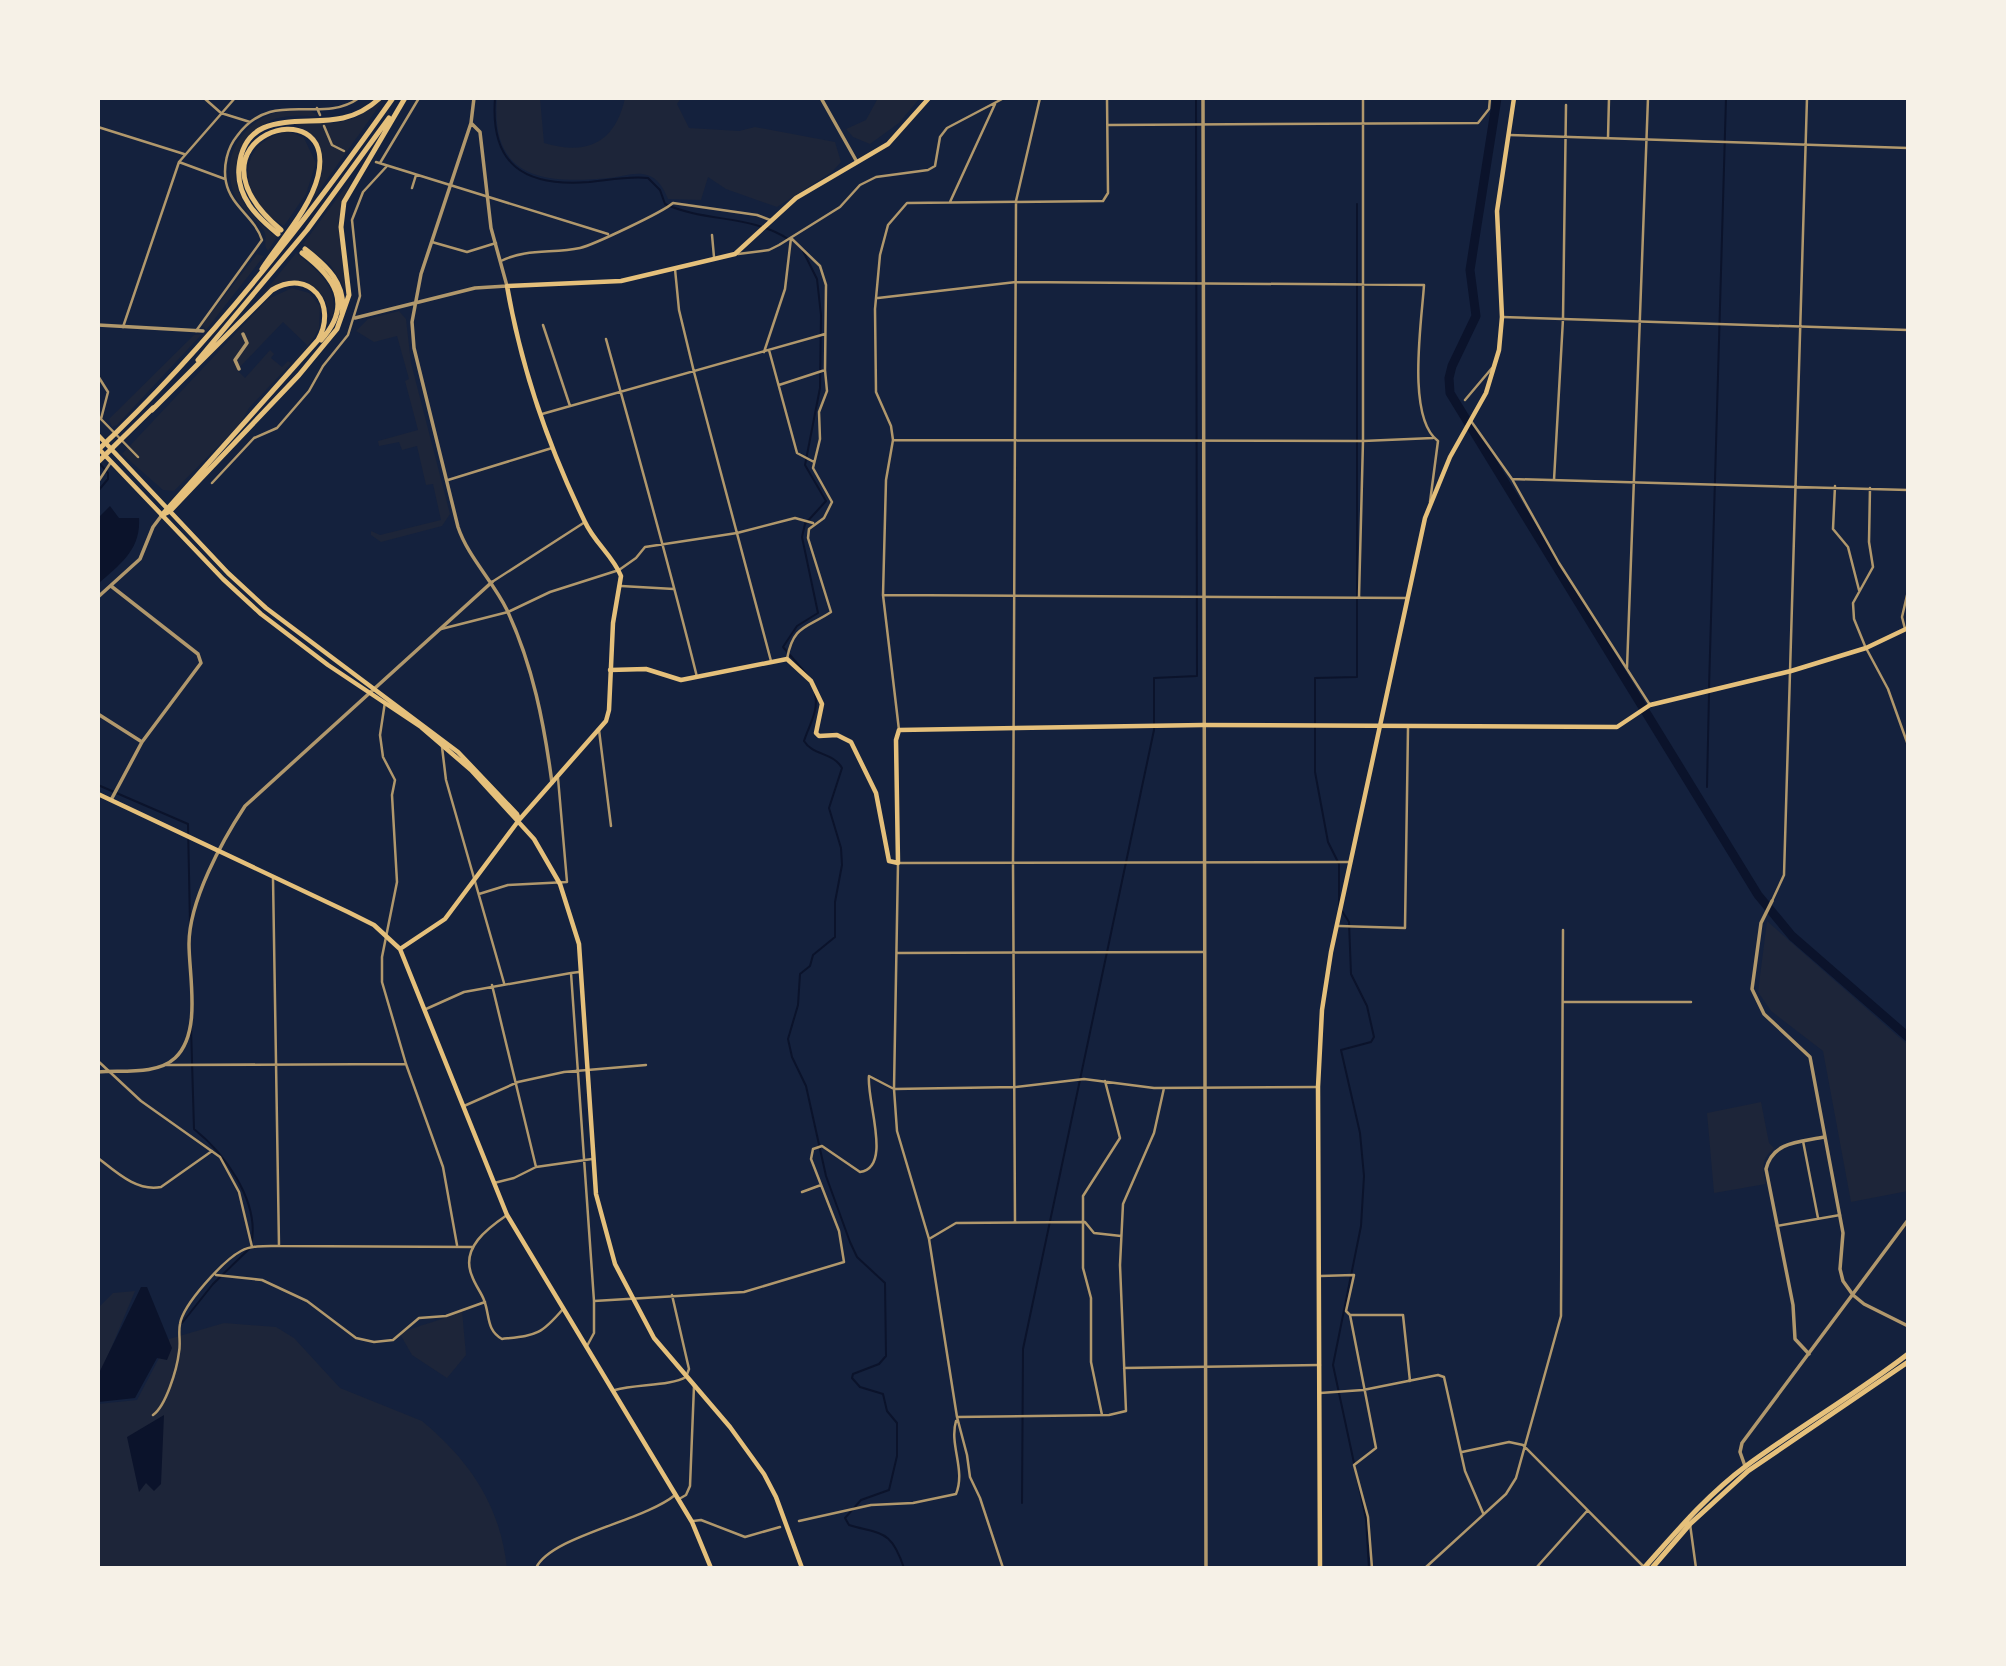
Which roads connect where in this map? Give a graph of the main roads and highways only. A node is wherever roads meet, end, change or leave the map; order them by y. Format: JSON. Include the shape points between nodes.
{"nodes":[{"id":1,"x":380,"y":98,"type":"edge"},
{"id":2,"x":393,"y":98,"type":"edge"},
{"id":3,"x":404,"y":98,"type":"edge"},
{"id":4,"x":929,"y":98,"type":"edge"},
{"id":5,"x":1514,"y":98,"type":"edge"},
{"id":6,"x":242,"y":297,"type":"junction"},
{"id":7,"x":337,"y":329,"type":"junction"},
{"id":8,"x":312,"y":349,"type":"junction"},
{"id":9,"x":152,"y":410,"type":"junction"},
{"id":10,"x":98,"y":435,"type":"edge"},
{"id":11,"x":98,"y":449,"type":"edge"},
{"id":12,"x":98,"y":464,"type":"edge"},
{"id":13,"x":168,"y":509,"type":"junction"},
{"id":14,"x":162,"y":515,"type":"junction"},
{"id":15,"x":1906,"y":629,"type":"edge"},
{"id":16,"x":610,"y":670,"type":"junction"},
{"id":17,"x":372,"y":689,"type":"junction"},
{"id":18,"x":1381,"y":728,"type":"junction"},
{"id":19,"x":98,"y":794,"type":"edge"},
{"id":20,"x":519,"y":820,"type":"junction"},
{"id":21,"x":400,"y":949,"type":"junction"},
{"id":22,"x":1908,"y":1354,"type":"edge"},
{"id":23,"x":1908,"y":1362,"type":"edge"},
{"id":24,"x":1746,"y":1469,"type":"junction"},
{"id":25,"x":711,"y":1568,"type":"edge"},
{"id":26,"x":802,"y":1568,"type":"edge"},
{"id":27,"x":1320,"y":1568,"type":"edge"},
{"id":28,"x":1644,"y":1568,"type":"edge"},
{"id":29,"x":1652,"y":1568,"type":"edge"}],
"edges":[{"from":1,"to":6,"type":"highway","via":[[364,111],[343,118],[279,121],[250,141],[240,161],[242,190],[252,209],[279,232],[247,192],[247,156],[258,139],[289,128],[300,131],[319,158],[317,180],[302,208]]},
{"from":2,"to":6,"type":"highway"},
{"from":3,"to":7,"type":"highway","via":[[344,202],[341,228],[349,295]]},
{"from":3,"to":9,"type":"highway","via":[[255,295]]},
{"from":4,"to":16,"type":"main road","via":[[902,132],[796,198],[734,254],[621,281],[507,286],[553,448],[584,522],[619,570]]},
{"from":5,"to":18,"type":"main road","via":[[1497,211],[1502,317],[1495,364],[1429,506]]},
{"from":6,"to":11,"type":"highway","via":[[184,364]]},
{"from":7,"to":8,"type":"highway","via":[[343,307],[340,286],[326,267],[303,251],[328,275],[338,298],[334,323]]},
{"from":7,"to":13,"type":"highway","via":[[299,375]]},
{"from":8,"to":9,"type":"highway","via":[[326,321],[323,302],[304,285],[278,286]]},
{"from":8,"to":13,"type":"highway"},
{"from":9,"to":12,"type":"highway"},
{"from":10,"to":13,"type":"main road"},
{"from":11,"to":14,"type":"main road"},
{"from":13,"to":14,"type":"highway"},
{"from":13,"to":17,"type":"main road","via":[[266,608]]},
{"from":14,"to":17,"type":"main road","via":[[261,614],[318,658]]},
{"from":15,"to":18,"type":"main road","via":[[1791,671],[1650,705],[1617,727]]},
{"from":16,"to":18,"type":"main road","via":[[646,669],[681,680],[787,659],[811,681],[822,704],[819,736],[844,737],[851,742],[876,793],[889,861],[898,863],[899,730],[1203,725]]},
{"from":16,"to":20,"type":"main road","via":[[609,710],[599,730]]},
{"from":17,"to":20,"type":"main road","via":[[443,745]]},
{"from":17,"to":20,"type":"main road","via":[[458,752]]},
{"from":18,"to":27,"type":"main road","via":[[1322,1010],[1318,1087]]},
{"from":19,"to":21,"type":"main road","via":[[357,916]]},
{"from":20,"to":21,"type":"main road","via":[[445,919]]},
{"from":20,"to":26,"type":"main road","via":[[560,884],[573,916],[582,972],[596,1194],[604,1232],[630,1298],[654,1338],[764,1474]]},
{"from":21,"to":25,"type":"main road","via":[[507,1215],[692,1522]]},
{"from":22,"to":24,"type":"highway"},
{"from":23,"to":24,"type":"highway"},
{"from":24,"to":28,"type":"highway","via":[[1690,1516]]},
{"from":24,"to":29,"type":"highway"}]}
